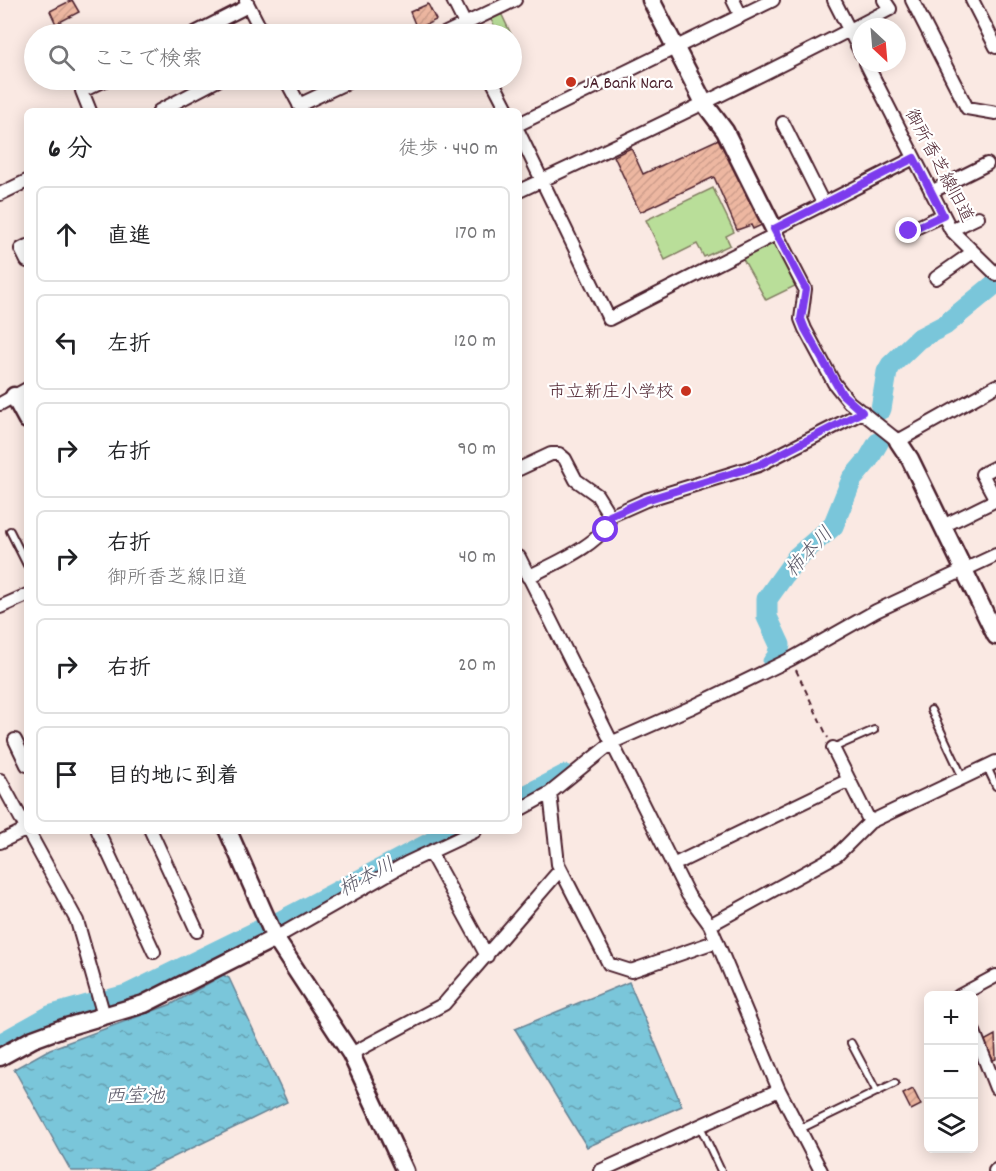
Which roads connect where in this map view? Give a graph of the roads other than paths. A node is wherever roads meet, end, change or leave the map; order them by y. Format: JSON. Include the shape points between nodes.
{"nodes":[{"id":1,"x":453,"y":0,"type":"edge"},
{"id":2,"x":515,"y":0,"type":"edge"},
{"id":3,"x":651,"y":0,"type":"edge"},
{"id":4,"x":733,"y":0,"type":"edge"},
{"id":5,"x":773,"y":0,"type":"edge"},
{"id":6,"x":834,"y":0,"type":"edge"},
{"id":7,"x":884,"y":0,"type":"edge"},
{"id":8,"x":912,"y":0,"type":"edge"},
{"id":9,"x":972,"y":0,"type":"edge"},
{"id":10,"x":247,"y":2,"type":"edge"},
{"id":11,"x":741,"y":16,"type":"junction"},
{"id":12,"x":210,"y":24,"type":"edge"},
{"id":13,"x":258,"y":24,"type":"edge"},
{"id":14,"x":465,"y":24,"type":"edge"},
{"id":15,"x":475,"y":24,"type":"edge"},
{"id":16,"x":850,"y":30,"type":"junction"},
{"id":17,"x":852,"y":34,"type":"edge"},
{"id":18,"x":996,"y":46,"type":"edge"},
{"id":19,"x":675,"y":48,"type":"junction"},
{"id":20,"x":871,"y":72,"type":"edge"},
{"id":21,"x":84,"y":90,"type":"edge"},
{"id":22,"x":199,"y":90,"type":"edge"},
{"id":23,"x":291,"y":90,"type":"edge"},
{"id":24,"x":334,"y":90,"type":"edge"},
{"id":25,"x":497,"y":90,"type":"edge"},
{"id":26,"x":704,"y":104,"type":"junction"},
{"id":27,"x":89,"y":108,"type":"edge"},
{"id":28,"x":165,"y":108,"type":"edge"},
{"id":29,"x":300,"y":108,"type":"edge"},
{"id":30,"x":302,"y":108,"type":"edge"},
{"id":31,"x":506,"y":108,"type":"edge"},
{"id":32,"x":996,"y":113,"type":"edge"},
{"id":33,"x":522,"y":123,"type":"edge"},
{"id":34,"x":783,"y":123,"type":"dead end"},
{"id":35,"x":522,"y":139,"type":"edge"},
{"id":36,"x":914,"y":158,"type":"junction"},
{"id":37,"x":987,"y":164,"type":"dead end"},
{"id":38,"x":542,"y":181,"type":"junction"},
{"id":39,"x":24,"y":182,"type":"edge"},
{"id":40,"x":522,"y":190,"type":"edge"},
{"id":41,"x":931,"y":192,"type":"junction"},
{"id":42,"x":0,"y":194,"type":"edge"},
{"id":43,"x":823,"y":203,"type":"junction"},
{"id":44,"x":943,"y":215,"type":"junction"},
{"id":45,"x":978,"y":217,"type":"dead end"},
{"id":46,"x":951,"y":230,"type":"junction"},
{"id":47,"x":775,"y":231,"type":"junction"},
{"id":48,"x":909,"y":231,"type":"dead end"},
{"id":49,"x":973,"y":252,"type":"junction"},
{"id":50,"x":996,"y":274,"type":"edge"},
{"id":51,"x":936,"y":278,"type":"dead end"},
{"id":52,"x":996,"y":386,"type":"edge"},
{"id":53,"x":14,"y":396,"type":"edge"},
{"id":54,"x":862,"y":412,"type":"junction"},
{"id":55,"x":24,"y":414,"type":"edge"},
{"id":56,"x":898,"y":441,"type":"junction"},
{"id":57,"x":996,"y":467,"type":"edge"},
{"id":58,"x":522,"y":468,"type":"edge"},
{"id":59,"x":610,"y":516,"type":"junction"},
{"id":60,"x":943,"y":526,"type":"junction"},
{"id":61,"x":10,"y":531,"type":"dead end"},
{"id":62,"x":996,"y":555,"type":"edge"},
{"id":63,"x":24,"y":559,"type":"edge"},
{"id":64,"x":522,"y":564,"type":"edge"},
{"id":65,"x":965,"y":571,"type":"junction"},
{"id":66,"x":528,"y":577,"type":"junction"},
{"id":67,"x":24,"y":596,"type":"edge"},
{"id":68,"x":2,"y":603,"type":"edge"},
{"id":69,"x":996,"y":636,"type":"edge"},
{"id":70,"x":931,"y":710,"type":"dead end"},
{"id":71,"x":874,"y":730,"type":"dead end"},
{"id":72,"x":15,"y":740,"type":"dead end"},
{"id":73,"x":613,"y":742,"type":"junction"},
{"id":74,"x":833,"y":748,"type":"joint"},
{"id":75,"x":24,"y":759,"type":"edge"},
{"id":76,"x":991,"y":765,"type":"edge"},
{"id":77,"x":963,"y":779,"type":"junction"},
{"id":78,"x":0,"y":780,"type":"edge"},
{"id":79,"x":849,"y":780,"type":"junction"},
{"id":80,"x":996,"y":786,"type":"edge"},
{"id":81,"x":550,"y":794,"type":"junction"},
{"id":82,"x":522,"y":808,"type":"edge"},
{"id":83,"x":870,"y":822,"type":"junction"},
{"id":84,"x":24,"y":825,"type":"edge"},
{"id":85,"x":24,"y":830,"type":"edge"},
{"id":86,"x":29,"y":834,"type":"edge"},
{"id":87,"x":99,"y":834,"type":"edge"},
{"id":88,"x":152,"y":834,"type":"edge"},
{"id":89,"x":229,"y":834,"type":"edge"},
{"id":90,"x":469,"y":834,"type":"edge"},
{"id":91,"x":0,"y":842,"type":"edge"},
{"id":92,"x":430,"y":852,"type":"junction"},
{"id":93,"x":673,"y":865,"type":"junction"},
{"id":94,"x":560,"y":870,"type":"junction"},
{"id":95,"x":710,"y":925,"type":"junction"},
{"id":96,"x":197,"y":931,"type":"dead end"},
{"id":97,"x":275,"y":938,"type":"junction"},
{"id":98,"x":717,"y":941,"type":"junction"},
{"id":99,"x":154,"y":952,"type":"dead end"},
{"id":100,"x":487,"y":956,"type":"junction"},
{"id":101,"x":996,"y":976,"type":"edge"},
{"id":102,"x":968,"y":991,"type":"edge"},
{"id":103,"x":104,"y":1016,"type":"junction"},
{"id":104,"x":978,"y":1042,"type":"edge"},
{"id":105,"x":851,"y":1043,"type":"dead end"},
{"id":106,"x":351,"y":1054,"type":"junction"},
{"id":107,"x":0,"y":1057,"type":"edge"},
{"id":108,"x":895,"y":1083,"type":"dead end"},
{"id":109,"x":996,"y":1088,"type":"edge"},
{"id":110,"x":779,"y":1090,"type":"junction"},
{"id":111,"x":877,"y":1092,"type":"junction"},
{"id":112,"x":700,"y":1126,"type":"junction"},
{"id":113,"x":799,"y":1129,"type":"junction"},
{"id":114,"x":405,"y":1171,"type":"edge"},
{"id":115,"x":600,"y":1171,"type":"edge"},
{"id":116,"x":722,"y":1171,"type":"edge"},
{"id":117,"x":821,"y":1171,"type":"edge"}],
"edges":[{"from":1,"to":14,"type":"street"},
{"from":2,"to":15,"type":"street"},
{"from":3,"to":19,"type":"street"},
{"from":4,"to":11,"type":"street"},
{"from":5,"to":11,"type":"street"},
{"from":6,"to":16,"type":"street"},
{"from":7,"to":16,"type":"street","via":[[890,9]]},
{"from":8,"to":32,"type":"street","via":[[967,108]]},
{"from":9,"to":18,"type":"street"},
{"from":10,"to":12,"type":"street"},
{"from":10,"to":13,"type":"street"},
{"from":11,"to":19,"type":"street"},
{"from":16,"to":17,"type":"street"},
{"from":16,"to":26,"type":"street"},
{"from":19,"to":26,"type":"street"},
{"from":19,"to":33,"type":"street"},
{"from":20,"to":36,"type":"street","name":"御所香芝線旧道"},
{"from":21,"to":27,"type":"street"},
{"from":22,"to":28,"type":"street"},
{"from":23,"to":29,"type":"street"},
{"from":24,"to":30,"type":"street"},
{"from":25,"to":31,"type":"street"},
{"from":26,"to":38,"type":"street"},
{"from":26,"to":47,"type":"street","via":[[725,130]]},
{"from":34,"to":43,"type":"street"},
{"from":35,"to":38,"type":"street"},
{"from":36,"to":41,"type":"street","name":"御所香芝線旧道"},
{"from":36,"to":43,"type":"street"},
{"from":37,"to":41,"type":"street"},
{"from":38,"to":40,"type":"street"},
{"from":38,"to":47,"type":"street","via":[[609,319]]},
{"from":39,"to":42,"type":"street"},
{"from":41,"to":44,"type":"street","name":"御所香芝線旧道"},
{"from":43,"to":47,"type":"street"},
{"from":44,"to":46,"type":"street","name":"御所香芝線旧道"},
{"from":44,"to":48,"type":"street"},
{"from":45,"to":46,"type":"street"},
{"from":46,"to":49,"type":"street","name":"御所香芝線旧道"},
{"from":47,"to":54,"type":"street","via":[[806,289],[801,319],[805,329],[842,394]]},
{"from":49,"to":50,"type":"street","name":"御所香芝線旧道"},
{"from":49,"to":51,"type":"street"},
{"from":52,"to":56,"type":"street"},
{"from":53,"to":55,"type":"street"},
{"from":54,"to":56,"type":"street"},
{"from":54,"to":59,"type":"street","via":[[759,465],[646,500]]},
{"from":56,"to":60,"type":"street"},
{"from":57,"to":60,"type":"street","via":[[982,474],[996,500]]},
{"from":58,"to":59,"type":"street","via":[[559,454],[576,480],[597,495]]},
{"from":59,"to":66,"type":"street","via":[[606,530],[585,546]]},
{"from":60,"to":65,"type":"street"},
{"from":61,"to":63,"type":"lane"},
{"from":62,"to":65,"type":"street"},
{"from":64,"to":66,"type":"street"},
{"from":65,"to":69,"type":"street"},
{"from":65,"to":73,"type":"street"},
{"from":66,"to":73,"type":"street"},
{"from":67,"to":68,"type":"street"},
{"from":70,"to":77,"type":"lane"},
{"from":71,"to":74,"type":"lane"},
{"from":72,"to":75,"type":"street"},
{"from":73,"to":81,"type":"street"},
{"from":73,"to":93,"type":"street"},
{"from":74,"to":79,"type":"street"},
{"from":76,"to":77,"type":"street"},
{"from":76,"to":80,"type":"lane"},
{"from":77,"to":83,"type":"street"},
{"from":78,"to":84,"type":"street"},
{"from":79,"to":83,"type":"street"},
{"from":79,"to":93,"type":"street"},
{"from":81,"to":82,"type":"street"},
{"from":81,"to":94,"type":"street"},
{"from":83,"to":95,"type":"street","via":[[837,855]]},
{"from":85,"to":91,"type":"street"},
{"from":86,"to":103,"type":"street","via":[[78,921]]},
{"from":87,"to":99,"type":"street"},
{"from":88,"to":96,"type":"street"},
{"from":89,"to":97,"type":"street"},
{"from":90,"to":92,"type":"street"},
{"from":92,"to":97,"type":"street"},
{"from":92,"to":100,"type":"street"},
{"from":93,"to":95,"type":"street"},
{"from":94,"to":98,"type":"street","via":[[609,964],[619,969],[631,971]]},
{"from":94,"to":100,"type":"street"},
{"from":95,"to":98,"type":"street"},
{"from":97,"to":103,"type":"street","via":[[144,1004]]},
{"from":97,"to":106,"type":"street"},
{"from":98,"to":110,"type":"street"},
{"from":100,"to":106,"type":"street","via":[[444,1004]]},
{"from":101,"to":102,"type":"street"},
{"from":103,"to":107,"type":"street","via":[[33,1039]]},
{"from":104,"to":109,"type":"street"},
{"from":105,"to":111,"type":"lane"},
{"from":106,"to":114,"type":"street"},
{"from":108,"to":111,"type":"lane"},
{"from":110,"to":112,"type":"street"},
{"from":110,"to":113,"type":"street"},
{"from":111,"to":113,"type":"lane"},
{"from":112,"to":115,"type":"street"},
{"from":112,"to":116,"type":"lane"},
{"from":113,"to":117,"type":"street"}]}
